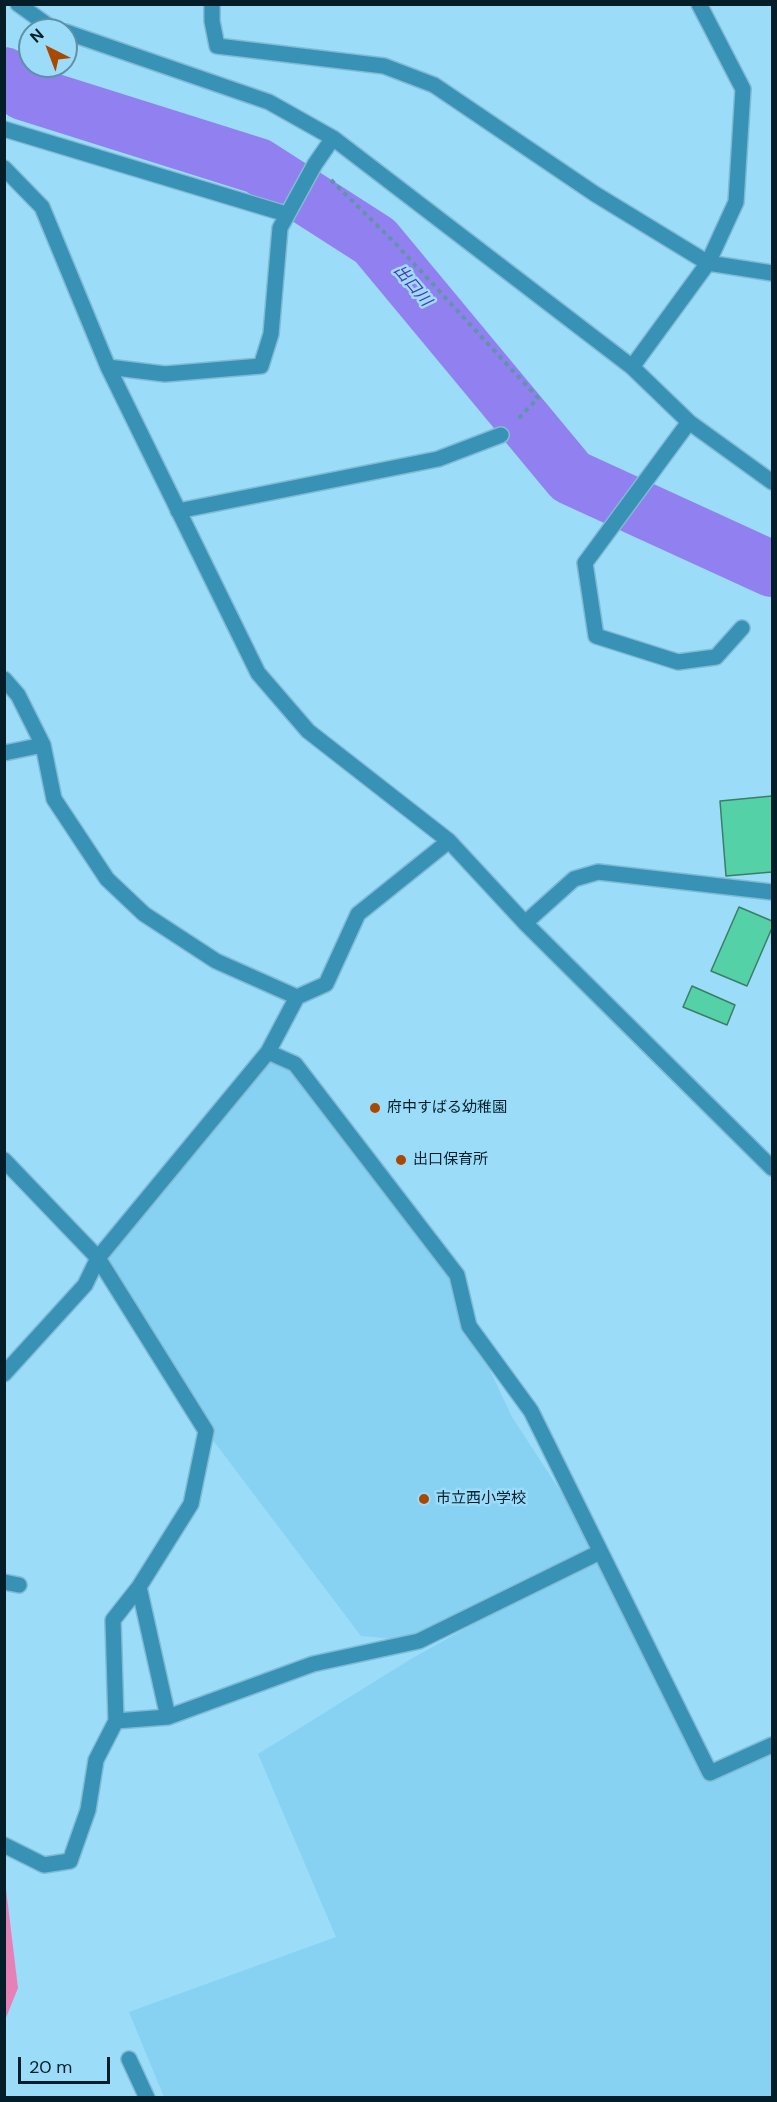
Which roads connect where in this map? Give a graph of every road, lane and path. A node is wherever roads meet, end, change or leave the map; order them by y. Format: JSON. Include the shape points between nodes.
{"nodes":[{"id":1,"x":18,"y":4,"type":"edge"},
{"id":2,"x":212,"y":4,"type":"edge"},
{"id":3,"x":699,"y":4,"type":"edge"},
{"id":4,"x":37,"y":18,"type":"edge"},
{"id":5,"x":78,"y":36,"type":"edge"},
{"id":6,"x":4,"y":129,"type":"edge"},
{"id":7,"x":333,"y":138,"type":"junction"},
{"id":8,"x":315,"y":164,"type":"junction"},
{"id":9,"x":4,"y":168,"type":"edge"},
{"id":10,"x":286,"y":214,"type":"junction"},
{"id":11,"x":708,"y":263,"type":"junction"},
{"id":12,"x":772,"y":273,"type":"edge"},
{"id":13,"x":108,"y":366,"type":"junction"},
{"id":14,"x":632,"y":368,"type":"junction"},
{"id":15,"x":689,"y":422,"type":"junction"},
{"id":16,"x":501,"y":435,"type":"joint"},
{"id":17,"x":772,"y":482,"type":"edge"},
{"id":18,"x":178,"y":511,"type":"junction"},
{"id":19,"x":742,"y":628,"type":"dead end"},
{"id":20,"x":4,"y":679,"type":"edge"},
{"id":21,"x":43,"y":745,"type":"junction"},
{"id":22,"x":4,"y":753,"type":"edge"},
{"id":23,"x":449,"y":841,"type":"junction"},
{"id":24,"x":772,"y":892,"type":"edge"},
{"id":25,"x":525,"y":923,"type":"junction"},
{"id":26,"x":297,"y":997,"type":"junction"},
{"id":27,"x":268,"y":1052,"type":"junction"},
{"id":28,"x":4,"y":1160,"type":"edge"},
{"id":29,"x":772,"y":1168,"type":"edge"},
{"id":30,"x":98,"y":1258,"type":"junction"},
{"id":31,"x":4,"y":1374,"type":"edge"},
{"id":32,"x":600,"y":1552,"type":"junction"},
{"id":33,"x":140,"y":1587,"type":"junction"},
{"id":34,"x":168,"y":1717,"type":"junction"},
{"id":35,"x":116,"y":1721,"type":"junction"},
{"id":36,"x":772,"y":1745,"type":"edge"},
{"id":37,"x":4,"y":1845,"type":"edge"},
{"id":38,"x":129,"y":2059,"type":"dead end"},
{"id":39,"x":147,"y":2097,"type":"edge"}],
"edges":[{"from":1,"to":4,"type":"street"},
{"from":2,"to":11,"type":"street","via":[[217,46],[384,66],[434,85],[595,194]]},
{"from":3,"to":11,"type":"street","via":[[743,89],[736,202]]},
{"from":5,"to":7,"type":"street","via":[[269,102]]},
{"from":6,"to":10,"type":"street"},
{"from":7,"to":8,"type":"street"},
{"from":7,"to":14,"type":"street"},
{"from":8,"to":10,"type":"street"},
{"from":8,"to":16,"type":"path","via":[[394,242],[538,398]]},
{"from":9,"to":13,"type":"street","via":[[42,207]]},
{"from":10,"to":13,"type":"street","via":[[280,228],[271,334],[261,366],[165,374]]},
{"from":11,"to":12,"type":"street"},
{"from":11,"to":14,"type":"street"},
{"from":13,"to":18,"type":"street"},
{"from":14,"to":15,"type":"street"},
{"from":15,"to":17,"type":"street"},
{"from":15,"to":19,"type":"street","via":[[585,563],[596,636],[678,662],[716,657]]},
{"from":16,"to":18,"type":"street","via":[[438,459]]},
{"from":18,"to":23,"type":"street","via":[[258,673],[308,731]]},
{"from":20,"to":21,"type":"street","via":[[18,695]]},
{"from":21,"to":22,"type":"street"},
{"from":21,"to":26,"type":"street","via":[[54,799],[107,879],[144,914],[216,961]]},
{"from":23,"to":25,"type":"street"},
{"from":23,"to":26,"type":"street","via":[[358,914],[326,984]]},
{"from":24,"to":25,"type":"street","via":[[598,872],[574,879]]},
{"from":25,"to":29,"type":"street"},
{"from":26,"to":27,"type":"street"},
{"from":27,"to":30,"type":"street"},
{"from":27,"to":32,"type":"street","via":[[296,1064],[457,1275],[469,1326],[531,1411]]},
{"from":28,"to":30,"type":"street"},
{"from":30,"to":31,"type":"street","via":[[85,1285]]},
{"from":30,"to":33,"type":"street","via":[[206,1431],[191,1504]]},
{"from":32,"to":34,"type":"street","via":[[419,1641],[313,1664]]},
{"from":32,"to":36,"type":"street","via":[[710,1773]]},
{"from":33,"to":34,"type":"street"},
{"from":33,"to":35,"type":"street","via":[[113,1620]]},
{"from":34,"to":35,"type":"street"},
{"from":35,"to":37,"type":"street","via":[[96,1760],[88,1810],[70,1861],[44,1865]]},
{"from":38,"to":39,"type":"street"}]}
